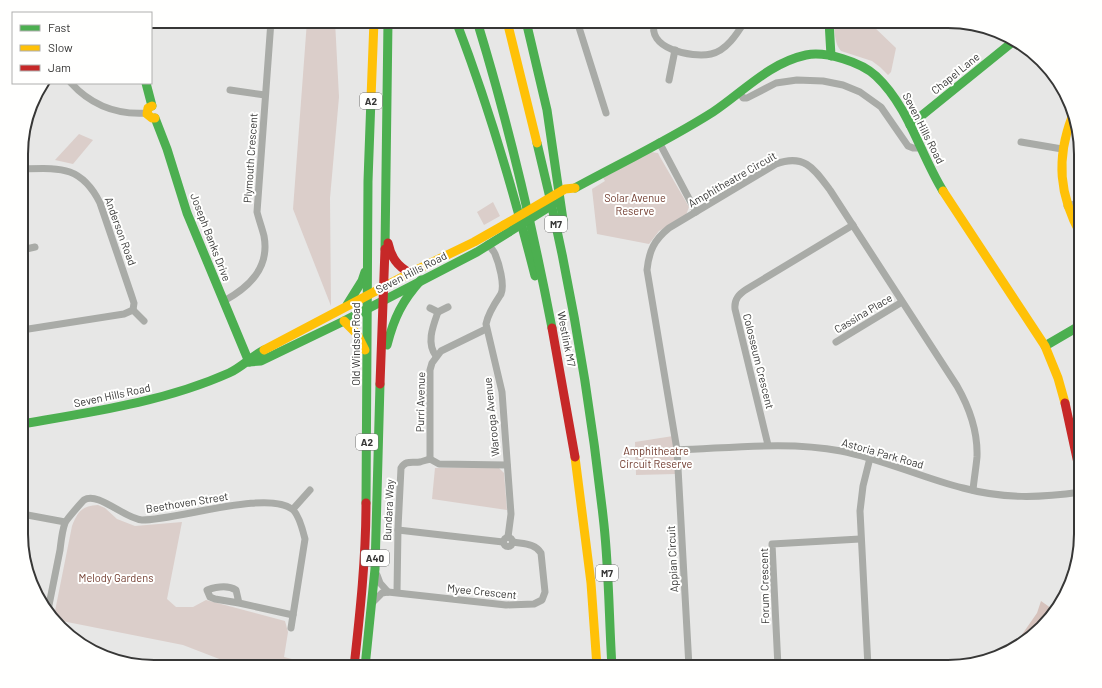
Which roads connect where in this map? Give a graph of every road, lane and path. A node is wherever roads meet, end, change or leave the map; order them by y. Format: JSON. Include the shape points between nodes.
{"nodes":[{"id":1,"x":271,"y":28,"type":"edge"},
{"id":2,"x":374,"y":28,"type":"edge"},
{"id":3,"x":388,"y":28,"type":"edge"},
{"id":4,"x":456,"y":28,"type":"edge"},
{"id":5,"x":459,"y":28,"type":"edge"},
{"id":6,"x":480,"y":28,"type":"edge"},
{"id":7,"x":509,"y":28,"type":"edge"},
{"id":8,"x":528,"y":28,"type":"edge"},
{"id":9,"x":579,"y":28,"type":"edge"},
{"id":10,"x":654,"y":28,"type":"edge"},
{"id":11,"x":741,"y":28,"type":"edge"},
{"id":12,"x":829,"y":28,"type":"edge"},
{"id":13,"x":1010,"y":44,"type":"edge"},
{"id":14,"x":675,"y":50,"type":"junction"},
{"id":15,"x":831,"y":56,"type":"junction"},
{"id":16,"x":473,"y":62,"type":"junction"},
{"id":17,"x":669,"y":80,"type":"dead end"},
{"id":18,"x":72,"y":84,"type":"edge"},
{"id":19,"x":146,"y":84,"type":"edge"},
{"id":20,"x":230,"y":90,"type":"dead end"},
{"id":21,"x":740,"y":93,"type":"junction"},
{"id":22,"x":266,"y":95,"type":"junction"},
{"id":23,"x":150,"y":109,"type":"junction"},
{"id":24,"x":606,"y":113,"type":"dead end"},
{"id":25,"x":1070,"y":124,"type":"edge"},
{"id":26,"x":910,"y":125,"type":"junction"},
{"id":27,"x":659,"y":142,"type":"junction"},
{"id":28,"x":1021,"y":142,"type":"dead end"},
{"id":29,"x":921,"y":148,"type":"junction"},
{"id":30,"x":1062,"y":149,"type":"junction"},
{"id":31,"x":28,"y":168,"type":"edge"},
{"id":32,"x":1074,"y":204,"type":"edge"},
{"id":33,"x":1067,"y":206,"type":"junction"},
{"id":34,"x":696,"y":212,"type":"junction"},
{"id":35,"x":1074,"y":224,"type":"edge"},
{"id":36,"x":853,"y":225,"type":"junction"},
{"id":37,"x":504,"y":228,"type":"junction"},
{"id":38,"x":386,"y":233,"type":"junction"},
{"id":39,"x":474,"y":242,"type":"junction"},
{"id":40,"x":488,"y":244,"type":"junction"},
{"id":41,"x":35,"y":246,"type":"dead end"},
{"id":42,"x":28,"y":248,"type":"edge"},
{"id":43,"x":368,"y":258,"type":"junction"},
{"id":44,"x":410,"y":273,"type":"junction"},
{"id":45,"x":421,"y":280,"type":"junction"},
{"id":46,"x":383,"y":287,"type":"junction"},
{"id":47,"x":367,"y":295,"type":"junction"},
{"id":48,"x":383,"y":300,"type":"junction"},
{"id":49,"x":224,"y":301,"type":"junction"},
{"id":50,"x":902,"y":302,"type":"junction"},
{"id":51,"x":348,"y":305,"type":"junction"},
{"id":52,"x":448,"y":307,"type":"dead end"},
{"id":53,"x":367,"y":308,"type":"junction"},
{"id":54,"x":430,"y":308,"type":"dead end"},
{"id":55,"x":133,"y":310,"type":"junction"},
{"id":56,"x":438,"y":312,"type":"junction"},
{"id":57,"x":344,"y":320,"type":"junction"},
{"id":58,"x":144,"y":321,"type":"dead end"},
{"id":59,"x":28,"y":329,"type":"edge"},
{"id":60,"x":486,"y":329,"type":"junction"},
{"id":61,"x":1074,"y":329,"type":"edge"},
{"id":62,"x":836,"y":342,"type":"dead end"},
{"id":63,"x":1045,"y":346,"type":"junction"},
{"id":64,"x":436,"y":356,"type":"junction"},
{"id":65,"x":367,"y":358,"type":"junction"},
{"id":66,"x":558,"y":358,"type":"junction"},
{"id":67,"x":249,"y":362,"type":"junction"},
{"id":68,"x":381,"y":374,"type":"junction"},
{"id":69,"x":28,"y":423,"type":"edge"},
{"id":70,"x":592,"y":430,"type":"junction"},
{"id":71,"x":1074,"y":441,"type":"edge"},
{"id":72,"x":768,"y":445,"type":"junction"},
{"id":73,"x":677,"y":450,"type":"junction"},
{"id":74,"x":870,"y":458,"type":"junction"},
{"id":75,"x":430,"y":459,"type":"junction"},
{"id":76,"x":507,"y":465,"type":"junction"},
{"id":77,"x":310,"y":490,"type":"dead end"},
{"id":78,"x":973,"y":490,"type":"junction"},
{"id":79,"x":1074,"y":493,"type":"edge"},
{"id":80,"x":293,"y":509,"type":"junction"},
{"id":81,"x":28,"y":515,"type":"edge"},
{"id":82,"x":65,"y":522,"type":"junction"},
{"id":83,"x":398,"y":530,"type":"junction"},
{"id":84,"x":860,"y":539,"type":"junction"},
{"id":85,"x":508,"y":541,"type":"junction"},
{"id":86,"x":375,"y":569,"type":"junction"},
{"id":87,"x":388,"y":592,"type":"junction"},
{"id":88,"x":397,"y":592,"type":"junction"},
{"id":89,"x":239,"y":603,"type":"dead end"},
{"id":90,"x":49,"y":604,"type":"edge"},
{"id":91,"x":372,"y":604,"type":"junction"},
{"id":92,"x":293,"y":615,"type":"junction"},
{"id":93,"x":291,"y":628,"type":"dead end"},
{"id":94,"x":355,"y":660,"type":"edge"},
{"id":95,"x":366,"y":660,"type":"edge"},
{"id":96,"x":597,"y":660,"type":"edge"},
{"id":97,"x":612,"y":660,"type":"edge"},
{"id":98,"x":689,"y":660,"type":"edge"},
{"id":99,"x":778,"y":660,"type":"edge"},
{"id":100,"x":868,"y":660,"type":"edge"}],
"edges":[{"from":1,"to":22,"type":"street","name":"Plymouth Crescent"},
{"from":2,"to":43,"type":"main road","name":"Old Windsor Road","number":"A2"},
{"from":3,"to":38,"type":"main road","number":"A40"},
{"from":4,"to":16,"type":"main road"},
{"from":5,"to":16,"type":"main road"},
{"from":6,"to":66,"type":"main road","name":"Westlink M7","number":"M7","via":[[525,195]]},
{"from":7,"to":70,"type":"main road","name":"Westlink M7","number":"M7","via":[[562,255]]},
{"from":8,"to":70,"type":"main road","via":[[550,131],[589,387]]},
{"from":9,"to":24,"type":"street"},
{"from":10,"to":14,"type":"street","via":[[654,34],[659,42]]},
{"from":11,"to":14,"type":"street","via":[[734,39],[712,54],[699,55]]},
{"from":12,"to":15,"type":"main road"},
{"from":13,"to":26,"type":"main road","name":"Chapel Lane"},
{"from":14,"to":17,"type":"street"},
{"from":15,"to":21,"type":"main road","name":"Seven Hills Road","via":[[807,55],[785,62]]},
{"from":15,"to":26,"type":"main road","name":"Seven Hills Road","via":[[858,64],[878,78],[895,97]]},
{"from":16,"to":66,"type":"main road","via":[[508,175],[552,349]]},
{"from":18,"to":23,"type":"street","via":[[89,100],[102,107],[130,113]]},
{"from":19,"to":23,"type":"main road"},
{"from":20,"to":22,"type":"street"},
{"from":21,"to":27,"type":"main road","name":"Seven Hills Road","via":[[696,122]]},
{"from":21,"to":29,"type":"street","via":[[743,98],[747,98],[776,83],[797,80],[843,85],[860,92],[881,107],[908,146]]},
{"from":22,"to":49,"type":"street","name":"Plymouth Crescent","via":[[257,212],[264,237],[265,257],[258,272],[246,287]]},
{"from":23,"to":49,"type":"main road","name":"Joseph Banks Drive","via":[[149,117],[155,118],[187,213]]},
{"from":25,"to":30,"type":"main road"},
{"from":26,"to":29,"type":"main road","name":"Seven Hills Road"},
{"from":27,"to":34,"type":"street"},
{"from":27,"to":37,"type":"main road","name":"Seven Hills Road","bridge":true,"via":[[575,188],[568,196]]},
{"from":28,"to":30,"type":"street"},
{"from":29,"to":63,"type":"main road","name":"Seven Hills Road","via":[[942,189]]},
{"from":30,"to":33,"type":"main road","via":[[1062,180]]},
{"from":31,"to":55,"type":"street","name":"Anderson Road","via":[[69,171],[82,178],[94,191],[134,303]]},
{"from":32,"to":33,"type":"street"},
{"from":33,"to":35,"type":"main road"},
{"from":34,"to":36,"type":"street","name":"Amphitheatre Circuit","via":[[776,164],[795,160],[807,164],[816,171]]},
{"from":34,"to":73,"type":"street","name":"Amphitheatre Circuit","via":[[660,235],[648,256],[647,270]]},
{"from":36,"to":50,"type":"street","name":"Amphitheatre Circuit"},
{"from":36,"to":72,"type":"street","name":"Colosseum Crescent","via":[[746,289],[735,301]]},
{"from":37,"to":39,"type":"main road","name":"Seven Hills Road"},
{"from":37,"to":40,"type":"main road","name":"Seven Hills Road"},
{"from":38,"to":44,"type":"main road","via":[[392,258],[398,266]]},
{"from":38,"to":46,"type":"main road","number":"A40"},
{"from":39,"to":40,"type":"main road"},
{"from":39,"to":44,"type":"main road","name":"Seven Hills Road"},
{"from":40,"to":45,"type":"main road","name":"Seven Hills Road"},
{"from":40,"to":60,"type":"street","name":"Warooga Avenue","via":[[499,285],[497,297],[486,320]]},
{"from":41,"to":42,"type":"street"},
{"from":43,"to":47,"type":"main road","name":"Old Windsor Road","number":"A2"},
{"from":43,"to":51,"type":"main road","via":[[362,282]]},
{"from":44,"to":46,"type":"main road","name":"Seven Hills Road"},
{"from":45,"to":48,"type":"main road","name":"Seven Hills Road"},
{"from":45,"to":68,"type":"main road","via":[[406,296],[392,323]]},
{"from":46,"to":47,"type":"main road","name":"Seven Hills Road"},
{"from":46,"to":48,"type":"main road","number":"A40"},
{"from":47,"to":51,"type":"main road","name":"Seven Hills Road"},
{"from":47,"to":53,"type":"main road","name":"Old Windsor Road","number":"A2"},
{"from":48,"to":53,"type":"main road","name":"Seven Hills Road"},
{"from":48,"to":68,"type":"main road","number":"A40"},
{"from":49,"to":67,"type":"main road","name":"Joseph Banks Drive"},
{"from":50,"to":62,"type":"street","name":"Cassina Place"},
{"from":50,"to":78,"type":"street","name":"Amphitheatre Circuit","via":[[957,386],[971,414],[977,442]]},
{"from":51,"to":67,"type":"main road","name":"Seven Hills Road","via":[[258,353]]},
{"from":52,"to":56,"type":"street"},
{"from":53,"to":57,"type":"main road","name":"Seven Hills Road"},
{"from":53,"to":65,"type":"main road","name":"Old Windsor Road","number":"A2"},
{"from":54,"to":56,"type":"street"},
{"from":55,"to":58,"type":"street"},
{"from":55,"to":59,"type":"street","via":[[124,314]]},
{"from":56,"to":64,"type":"street","via":[[432,330],[431,349]]},
{"from":57,"to":65,"type":"main road","via":[[356,330]]},
{"from":57,"to":67,"type":"main road","name":"Seven Hills Road","via":[[261,361]]},
{"from":60,"to":64,"type":"street","via":[[447,347]]},
{"from":60,"to":76,"type":"street","name":"Warooga Avenue","via":[[502,392]]},
{"from":61,"to":63,"type":"main road"},
{"from":63,"to":71,"type":"main road","name":"Seven Hills Road","via":[[1056,372]]},
{"from":64,"to":75,"type":"street","name":"Purri Avenue","via":[[430,370]]},
{"from":65,"to":94,"type":"main road","name":"Old Windsor Road","number":"A2","via":[[366,534]]},
{"from":66,"to":96,"type":"main road","name":"Westlink M7","number":"M7","via":[[578,480],[594,611]]},
{"from":67,"to":69,"type":"main road","name":"Seven Hills Road","via":[[206,382],[168,395]]},
{"from":68,"to":86,"type":"main road","number":"A40"},
{"from":70,"to":97,"type":"main road","name":"Westlink M7","number":"M7","via":[[604,526]]},
{"from":72,"to":73,"type":"street","name":"Astoria Park Road"},
{"from":72,"to":74,"type":"street","name":"Astoria Park Road","via":[[814,447]]},
{"from":73,"to":98,"type":"street","name":"Appian Circuit"},
{"from":74,"to":78,"type":"street","name":"Astoria Park Road"},
{"from":74,"to":84,"type":"street","via":[[861,499]]},
{"from":75,"to":76,"type":"street","name":"Bundara Way","via":[[439,464]]},
{"from":75,"to":83,"type":"street","name":"Bundara Way","via":[[408,462],[401,468]]},
{"from":76,"to":85,"type":"street","name":"Warooga Avenue","via":[[511,514]]},
{"from":77,"to":80,"type":"street"},
{"from":78,"to":79,"type":"street","name":"Astoria Park Road","via":[[1004,496],[1028,497]]},
{"from":80,"to":82,"type":"street","name":"Beethoven Street","via":[[276,502],[255,502],[141,520],[126,516],[94,498],[86,499]]},
{"from":80,"to":92,"type":"street","via":[[302,526],[305,539]]},
{"from":81,"to":82,"type":"street"},
{"from":82,"to":90,"type":"street"},
{"from":83,"to":85,"type":"street","name":"Myee Crescent"},
{"from":83,"to":88,"type":"street","name":"Bundara Way"},
{"from":84,"to":99,"type":"street","name":"Forum Crescent","via":[[772,544]]},
{"from":84,"to":100,"type":"street"},
{"from":85,"to":88,"type":"street","name":"Myee Crescent","via":[[532,545],[541,553],[545,592],[542,600],[534,604],[506,605]]},
{"from":86,"to":87,"type":"street","via":[[380,583]]},
{"from":86,"to":91,"type":"main road","number":"A40"},
{"from":87,"to":88,"type":"street","name":"Myee Crescent"},
{"from":87,"to":91,"type":"street","via":[[382,593]]},
{"from":89,"to":92,"type":"street"},
{"from":91,"to":95,"type":"main road","number":"A40"},
{"from":92,"to":93,"type":"street"}]}
